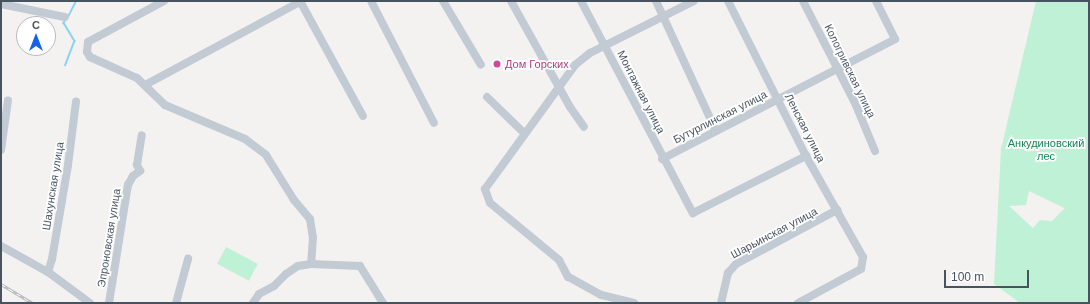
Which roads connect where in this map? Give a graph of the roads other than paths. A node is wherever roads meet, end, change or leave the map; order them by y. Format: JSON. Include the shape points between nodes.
{"nodes":[{"id":1,"x":164,"y":1,"type":"edge"},
{"id":2,"x":300,"y":1,"type":"edge"},
{"id":3,"x":371,"y":1,"type":"edge"},
{"id":4,"x":443,"y":1,"type":"edge"},
{"id":5,"x":511,"y":1,"type":"edge"},
{"id":6,"x":581,"y":1,"type":"edge"},
{"id":7,"x":656,"y":1,"type":"edge"},
{"id":8,"x":694,"y":1,"type":"edge"},
{"id":9,"x":728,"y":1,"type":"edge"},
{"id":10,"x":803,"y":1,"type":"edge"},
{"id":11,"x":876,"y":1,"type":"edge"},
{"id":12,"x":1,"y":4,"type":"edge"},
{"id":13,"x":664,"y":16,"type":"junction"},
{"id":14,"x":65,"y":17,"type":"dead end"},
{"id":15,"x":604,"y":46,"type":"junction"},
{"id":16,"x":481,"y":65,"type":"dead end"},
{"id":17,"x":837,"y":69,"type":"junction"},
{"id":18,"x":145,"y":85,"type":"junction"},
{"id":19,"x":559,"y":86,"type":"junction"},
{"id":20,"x":487,"y":97,"type":"dead end"},
{"id":21,"x":8,"y":100,"type":"dead end"},
{"id":22,"x":778,"y":100,"type":"junction"},
{"id":23,"x":76,"y":102,"type":"dead end"},
{"id":24,"x":363,"y":116,"type":"dead end"},
{"id":25,"x":434,"y":124,"type":"dead end"},
{"id":26,"x":584,"y":127,"type":"dead end"},
{"id":27,"x":716,"y":131,"type":"junction"},
{"id":28,"x":524,"y":134,"type":"junction"},
{"id":29,"x":142,"y":135,"type":"dead end"},
{"id":30,"x":1,"y":150,"type":"edge"},
{"id":31,"x":875,"y":151,"type":"dead end"},
{"id":32,"x":806,"y":156,"type":"junction"},
{"id":33,"x":662,"y":159,"type":"junction"},
{"id":34,"x":837,"y":210,"type":"junction"},
{"id":35,"x":1,"y":246,"type":"edge"},
{"id":36,"x":188,"y":259,"type":"dead end"},
{"id":37,"x":311,"y":264,"type":"junction"},
{"id":38,"x":48,"y":272,"type":"junction"},
{"id":39,"x":601,"y":295,"type":"junction"},
{"id":40,"x":90,"y":303,"type":"edge"},
{"id":41,"x":109,"y":303,"type":"edge"},
{"id":42,"x":176,"y":303,"type":"edge"},
{"id":43,"x":253,"y":303,"type":"edge"},
{"id":44,"x":383,"y":303,"type":"edge"},
{"id":45,"x":597,"y":303,"type":"edge"},
{"id":46,"x":634,"y":303,"type":"edge"},
{"id":47,"x":721,"y":303,"type":"edge"},
{"id":48,"x":798,"y":303,"type":"edge"}],
"edges":[{"from":1,"to":18,"type":"street","via":[[88,42],[86,48],[90,57],[130,74]]},
{"from":2,"to":18,"type":"street"},
{"from":2,"to":24,"type":"street"},
{"from":3,"to":25,"type":"street"},
{"from":4,"to":16,"type":"street"},
{"from":5,"to":19,"type":"street"},
{"from":6,"to":15,"type":"street","name":"Монтажная улица"},
{"from":7,"to":13,"type":"street"},
{"from":8,"to":13,"type":"street"},
{"from":9,"to":22,"type":"street","name":"Ленская улица"},
{"from":10,"to":17,"type":"street","name":"Кологривская улица"},
{"from":11,"to":17,"type":"street","name":"Бутурлинская улица","via":[[895,39]]},
{"from":12,"to":14,"type":"street"},
{"from":13,"to":15,"type":"street"},
{"from":13,"to":27,"type":"street"},
{"from":15,"to":19,"type":"street","via":[[574,65]]},
{"from":15,"to":33,"type":"street","name":"Монтажная улица"},
{"from":17,"to":22,"type":"street","name":"Бутурлинская улица"},
{"from":17,"to":31,"type":"street","name":"Кологривская улица"},
{"from":18,"to":37,"type":"street","via":[[153,95],[180,114],[232,133],[255,145],[272,162],[294,200],[310,219],[313,237]]},
{"from":19,"to":26,"type":"street"},
{"from":19,"to":28,"type":"street"},
{"from":20,"to":28,"type":"street"},
{"from":21,"to":30,"type":"street"},
{"from":22,"to":27,"type":"street","name":"Бутурлинская улица"},
{"from":22,"to":32,"type":"street","name":"Ленская улица"},
{"from":23,"to":38,"type":"street","name":"Шахунская улица","via":[[68,165]]},
{"from":27,"to":33,"type":"street","name":"Бутурлинская улица"},
{"from":28,"to":39,"type":"street","via":[[486,189],[490,203],[560,260],[568,276]]},
{"from":29,"to":41,"type":"street","name":"Эпроновская улица","via":[[137,165],[140,171],[133,176],[128,185]]},
{"from":32,"to":33,"type":"street","name":"Монтажная улица","via":[[692,213]]},
{"from":32,"to":34,"type":"street","name":"Ленская улица"},
{"from":34,"to":47,"type":"street","name":"Шарьинская улица","via":[[736,264],[728,273]]},
{"from":34,"to":48,"type":"street","name":"Ленская улица","via":[[862,250],[863,264],[856,272]]},
{"from":35,"to":38,"type":"street"},
{"from":36,"to":42,"type":"street"},
{"from":37,"to":43,"type":"street","via":[[298,266],[286,274],[274,286],[259,294]]},
{"from":37,"to":44,"type":"street","via":[[360,266]]},
{"from":38,"to":40,"type":"street"},
{"from":39,"to":45,"type":"street"},
{"from":39,"to":46,"type":"street"}]}
